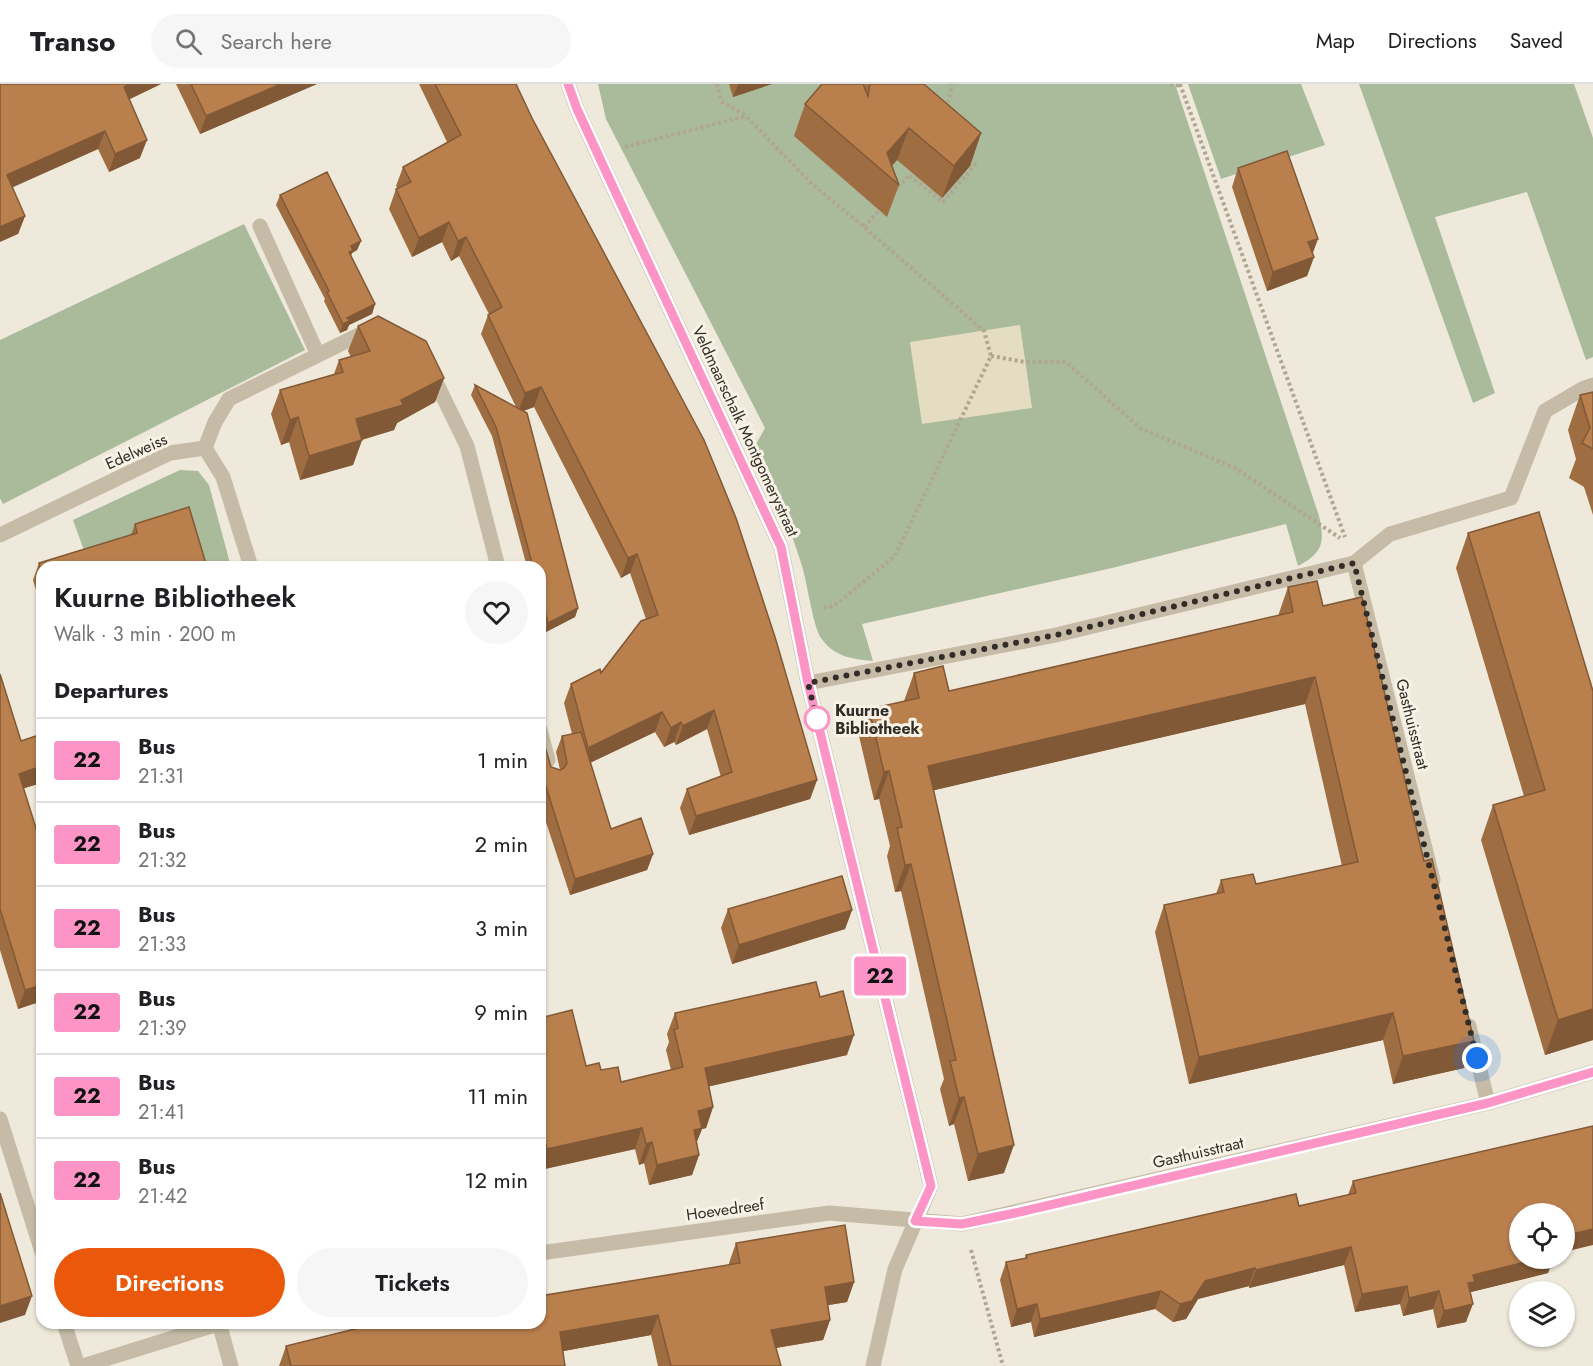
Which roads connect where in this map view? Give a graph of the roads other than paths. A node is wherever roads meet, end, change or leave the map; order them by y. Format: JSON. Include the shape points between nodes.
{"nodes":[{"id":1,"x":568,"y":84,"type":"edge"},
{"id":2,"x":260,"y":226,"type":"dead end"},
{"id":3,"x":383,"y":330,"type":"edge"},
{"id":4,"x":318,"y":355,"type":"junction"},
{"id":5,"x":426,"y":362,"type":"edge"},
{"id":6,"x":1593,"y":385,"type":"edge"},
{"id":7,"x":205,"y":448,"type":"junction"},
{"id":8,"x":0,"y":535,"type":"edge"},
{"id":9,"x":249,"y":561,"type":"edge"},
{"id":10,"x":496,"y":561,"type":"edge"},
{"id":11,"x":1354,"y":563,"type":"junction"},
{"id":12,"x":808,"y":683,"type":"junction"},
{"id":13,"x":546,"y":754,"type":"edge"},
{"id":14,"x":552,"y":777,"type":"edge"},
{"id":15,"x":1437,"y":896,"type":"edge"},
{"id":16,"x":1466,"y":1011,"type":"edge"},
{"id":17,"x":1593,"y":1072,"type":"edge"},
{"id":18,"x":1488,"y":1103,"type":"junction"},
{"id":19,"x":0,"y":1119,"type":"edge"},
{"id":20,"x":915,"y":1221,"type":"junction"},
{"id":21,"x":36,"y":1233,"type":"edge"},
{"id":22,"x":546,"y":1252,"type":"edge"},
{"id":23,"x":66,"y":1329,"type":"edge"},
{"id":24,"x":201,"y":1329,"type":"edge"},
{"id":25,"x":222,"y":1329,"type":"edge"},
{"id":26,"x":78,"y":1366,"type":"edge"},
{"id":27,"x":83,"y":1366,"type":"edge"},
{"id":28,"x":231,"y":1366,"type":"edge"},
{"id":29,"x":873,"y":1366,"type":"edge"}],
"edges":[{"from":1,"to":12,"type":"street","name":"Veldmaarschalk Montgomerystraat","via":[[781,547]]},
{"from":2,"to":4,"type":"street"},
{"from":3,"to":4,"type":"street","via":[[373,328]]},
{"from":4,"to":7,"type":"street","via":[[229,399]]},
{"from":5,"to":10,"type":"street","via":[[467,446]]},
{"from":6,"to":11,"type":"street","via":[[1545,411],[1511,498],[1390,534]]},
{"from":7,"to":8,"type":"street","name":"Edelweiss","via":[[170,453]]},
{"from":7,"to":9,"type":"street","via":[[223,477]]},
{"from":11,"to":12,"type":"street","via":[[1056,635]]},
{"from":11,"to":15,"type":"street","name":"Gasthuisstraat"},
{"from":12,"to":20,"type":"street","name":"Veldmaarschalk Montgomerystraat","via":[[931,1186]]},
{"from":13,"to":14,"type":"street"},
{"from":16,"to":18,"type":"street"},
{"from":17,"to":18,"type":"street","name":"Gasthuisstraat"},
{"from":18,"to":20,"type":"street","name":"Gasthuisstraat","via":[[962,1224]]},
{"from":19,"to":21,"type":"street"},
{"from":20,"to":22,"type":"street","name":"Hoevedreef","via":[[829,1213]]},
{"from":20,"to":29,"type":"street","name":"Veldmaarschalk Montgomerystraat","via":[[895,1269]]},
{"from":23,"to":26,"type":"street"},
{"from":24,"to":27,"type":"street"},
{"from":25,"to":28,"type":"street"}]}
